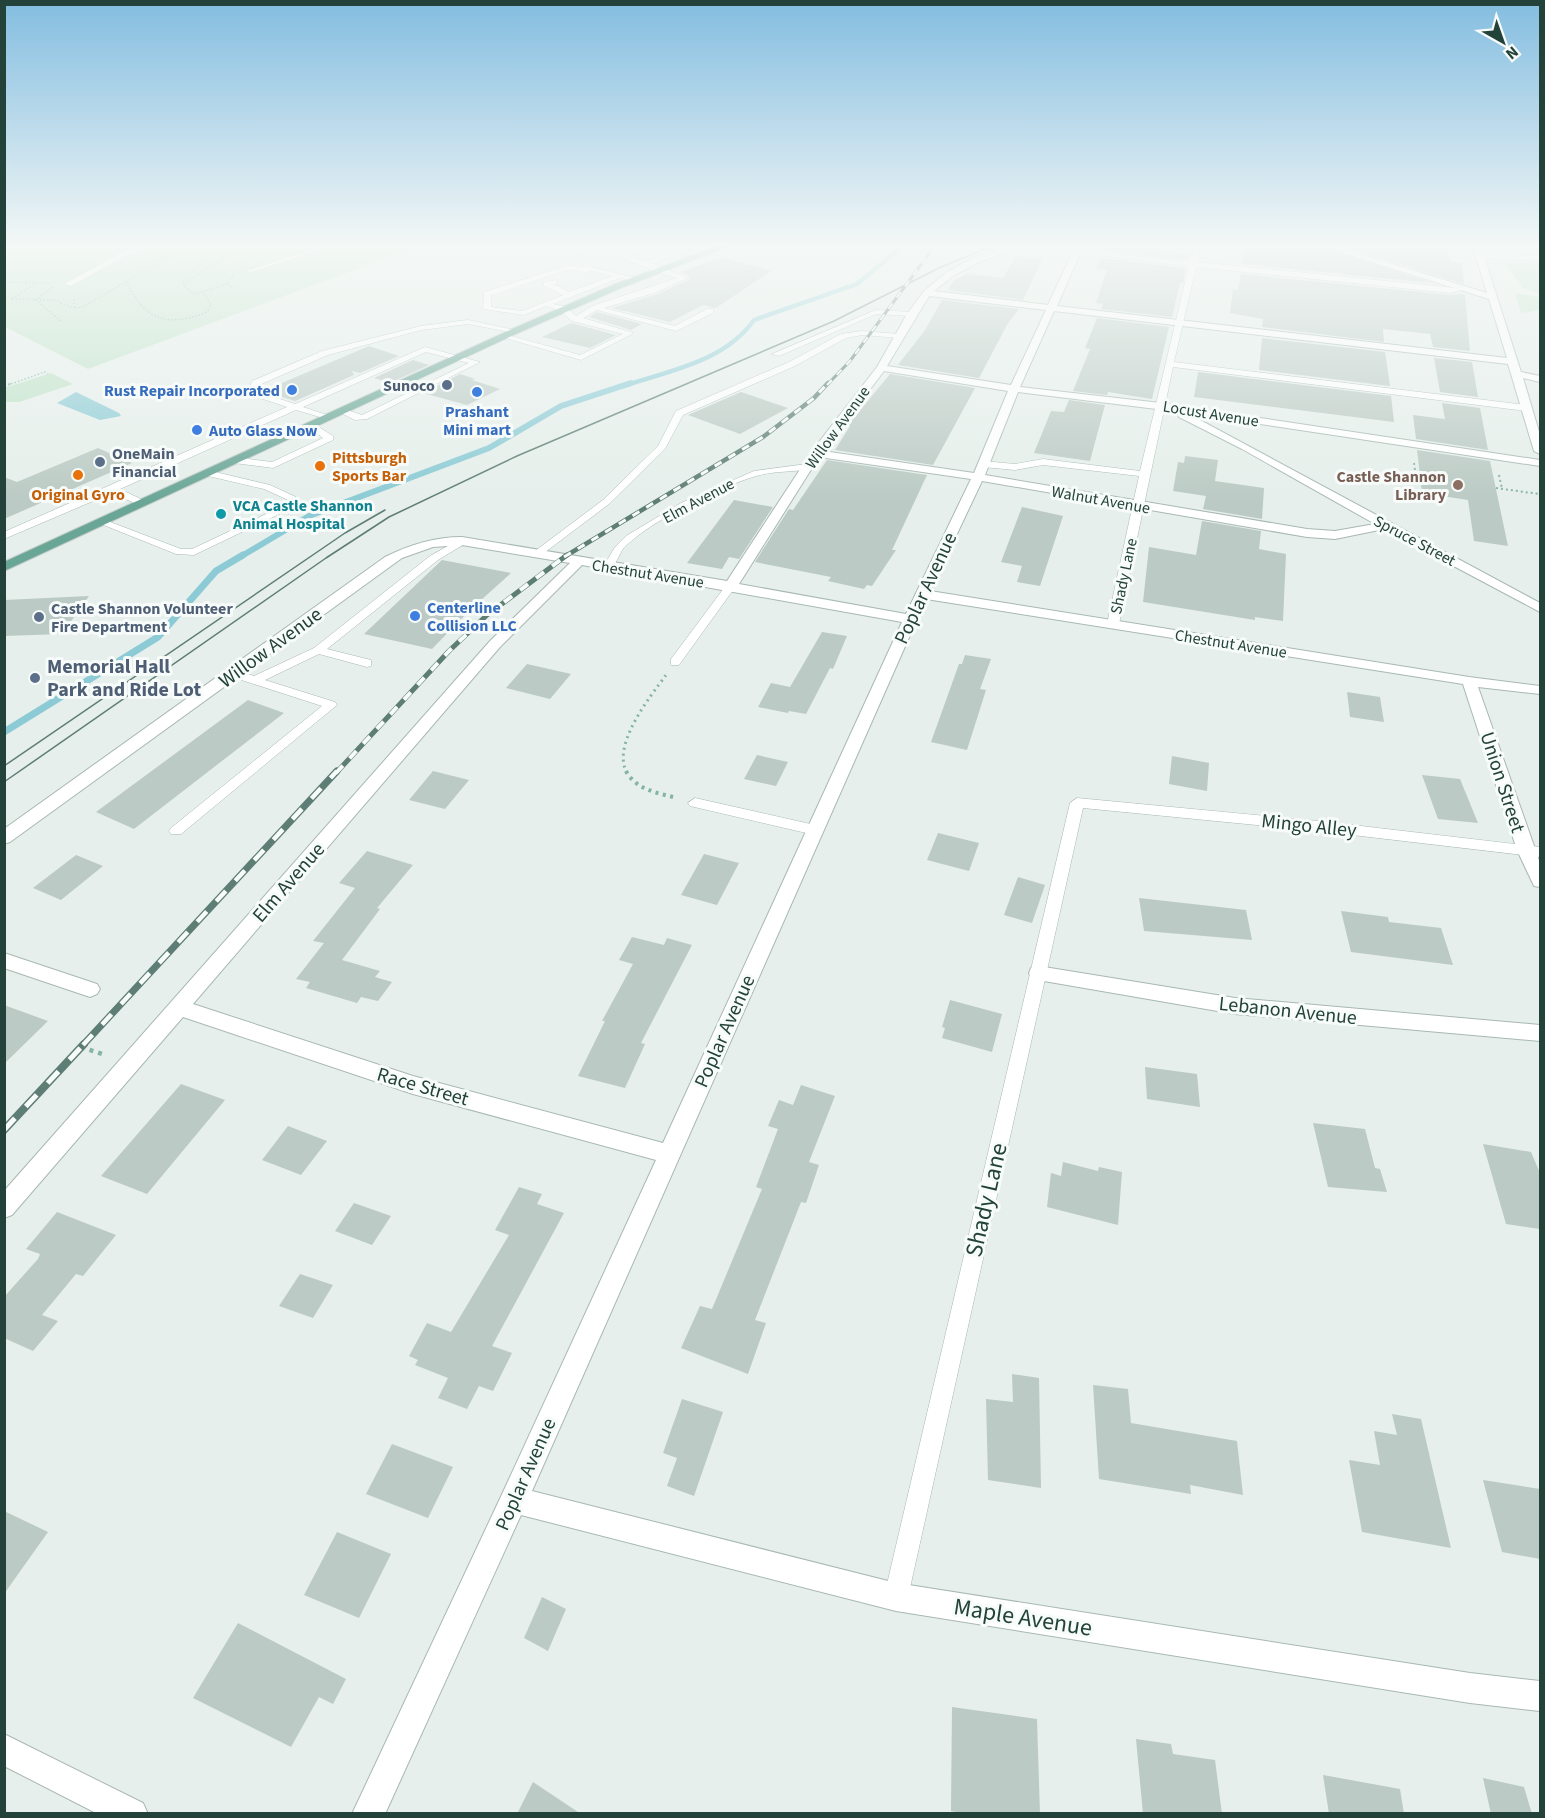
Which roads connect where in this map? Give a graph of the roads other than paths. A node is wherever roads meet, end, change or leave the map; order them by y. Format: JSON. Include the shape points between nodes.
{"nodes":[{"id":1,"x":410,"y":332,"type":"edge"},
{"id":2,"x":511,"y":332,"type":"edge"},
{"id":3,"x":597,"y":332,"type":"edge"},
{"id":4,"x":827,"y":332,"type":"edge"},
{"id":5,"x":901,"y":332,"type":"edge"},
{"id":6,"x":1039,"y":332,"type":"edge"},
{"id":7,"x":1178,"y":332,"type":"edge"},
{"id":8,"x":1255,"y":332,"type":"edge"},
{"id":9,"x":1504,"y":332,"type":"edge"},
{"id":10,"x":392,"y":335,"type":"junction"},
{"id":11,"x":503,"y":336,"type":"junction"},
{"id":12,"x":899,"y":336,"type":"junction"},
{"id":13,"x":417,"y":345,"type":"junction"},
{"id":14,"x":776,"y":354,"type":"dead end"},
{"id":15,"x":459,"y":357,"type":"junction"},
{"id":16,"x":1513,"y":362,"type":"junction"},
{"id":17,"x":1172,"y":364,"type":"junction"},
{"id":18,"x":880,"y":368,"type":"junction"},
{"id":19,"x":1516,"y":374,"type":"junction"},
{"id":20,"x":1540,"y":379,"type":"edge"},
{"id":21,"x":1014,"y":389,"type":"junction"},
{"id":22,"x":384,"y":391,"type":"junction"},
{"id":23,"x":405,"y":397,"type":"junction"},
{"id":24,"x":1161,"y":406,"type":"junction"},
{"id":25,"x":293,"y":407,"type":"junction"},
{"id":26,"x":1526,"y":408,"type":"junction"},
{"id":27,"x":341,"y":411,"type":"junction"},
{"id":28,"x":327,"y":418,"type":"junction"},
{"id":29,"x":311,"y":425,"type":"junction"},
{"id":30,"x":1540,"y":451,"type":"edge"},
{"id":31,"x":816,"y":453,"type":"junction"},
{"id":32,"x":234,"y":460,"type":"junction"},
{"id":33,"x":1540,"y":463,"type":"edge"},
{"id":34,"x":807,"y":467,"type":"junction"},
{"id":35,"x":981,"y":470,"type":"junction"},
{"id":36,"x":207,"y":473,"type":"junction"},
{"id":37,"x":1145,"y":474,"type":"junction"},
{"id":38,"x":112,"y":489,"type":"junction"},
{"id":39,"x":142,"y":503,"type":"junction"},
{"id":40,"x":1137,"y":506,"type":"junction"},
{"id":41,"x":101,"y":522,"type":"junction"},
{"id":42,"x":1386,"y":525,"type":"junction"},
{"id":43,"x":4,"y":536,"type":"edge"},
{"id":44,"x":462,"y":541,"type":"junction"},
{"id":45,"x":536,"y":554,"type":"junction"},
{"id":46,"x":389,"y":560,"type":"joint"},
{"id":47,"x":578,"y":562,"type":"junction"},
{"id":48,"x":4,"y":567,"type":"edge"},
{"id":49,"x":608,"y":567,"type":"junction"},
{"id":50,"x":731,"y":586,"type":"junction"},
{"id":51,"x":922,"y":594,"type":"junction"},
{"id":52,"x":1540,"y":608,"type":"edge"},
{"id":53,"x":910,"y":619,"type":"junction"},
{"id":54,"x":1113,"y":624,"type":"junction"},
{"id":55,"x":318,"y":650,"type":"junction"},
{"id":56,"x":675,"y":662,"type":"road end"},
{"id":57,"x":367,"y":663,"type":"dead end"},
{"id":58,"x":233,"y":673,"type":"junction"},
{"id":59,"x":255,"y":680,"type":"junction"},
{"id":60,"x":1469,"y":681,"type":"junction"},
{"id":61,"x":1540,"y":690,"type":"edge"},
{"id":62,"x":695,"y":803,"type":"road end"},
{"id":63,"x":1077,"y":803,"type":"joint"},
{"id":64,"x":815,"y":830,"type":"junction"},
{"id":65,"x":176,"y":831,"type":"dead end"},
{"id":66,"x":4,"y":838,"type":"edge"},
{"id":67,"x":1533,"y":851,"type":"edge"},
{"id":68,"x":1540,"y":881,"type":"edge"},
{"id":69,"x":4,"y":960,"type":"edge"},
{"id":70,"x":1038,"y":973,"type":"junction"},
{"id":71,"x":90,"y":988,"type":"dead end"},
{"id":72,"x":180,"y":1008,"type":"junction"},
{"id":73,"x":1540,"y":1033,"type":"edge"},
{"id":74,"x":668,"y":1154,"type":"junction"},
{"id":75,"x":4,"y":1208,"type":"edge"},
{"id":76,"x":514,"y":1500,"type":"junction"},
{"id":77,"x":896,"y":1597,"type":"junction"},
{"id":78,"x":1540,"y":1696,"type":"edge"},
{"id":79,"x":4,"y":1749,"type":"edge"},
{"id":80,"x":132,"y":1814,"type":"edge"},
{"id":81,"x":368,"y":1814,"type":"edge"}],
"edges":[{"from":1,"to":10,"type":"lane"},
{"from":2,"to":11,"type":"main road"},
{"from":3,"to":11,"type":"lane","via":[[626,341],[598,356],[581,358]]},
{"from":4,"to":14,"type":"lane"},
{"from":5,"to":12,"type":"street","name":"Willow Avenue"},
{"from":6,"to":21,"type":"street","name":"Poplar Avenue"},
{"from":7,"to":17,"type":"lane","name":"Shady Lane"},
{"from":8,"to":16,"type":"street"},
{"from":9,"to":16,"type":"street"},
{"from":10,"to":13,"type":"lane"},
{"from":10,"to":25,"type":"lane","via":[[324,353],[255,383],[251,392]]},
{"from":11,"to":15,"type":"main road"},
{"from":12,"to":18,"type":"street","name":"Willow Avenue"},
{"from":12,"to":45,"type":"lane","via":[[844,336],[792,364],[679,413],[662,447],[606,502]]},
{"from":13,"to":15,"type":"lane"},
{"from":13,"to":25,"type":"lane"},
{"from":15,"to":22,"type":"main road"},
{"from":15,"to":23,"type":"lane","via":[[476,362]]},
{"from":16,"to":19,"type":"street"},
{"from":17,"to":24,"type":"lane","name":"Shady Lane"},
{"from":17,"to":26,"type":"lane"},
{"from":18,"to":21,"type":"street","name":"Locust Avenue"},
{"from":18,"to":31,"type":"street","name":"Willow Avenue"},
{"from":19,"to":20,"type":"street"},
{"from":19,"to":26,"type":"street"},
{"from":21,"to":24,"type":"street","name":"Locust Avenue"},
{"from":21,"to":35,"type":"street","name":"Poplar Avenue"},
{"from":22,"to":23,"type":"lane"},
{"from":22,"to":27,"type":"main road"},
{"from":23,"to":27,"type":"lane","via":[[364,417]]},
{"from":24,"to":33,"type":"street","name":"Locust Avenue"},
{"from":24,"to":37,"type":"lane","name":"Shady Lane"},
{"from":24,"to":42,"type":"street","name":"Spruce Street","via":[[1246,447]]},
{"from":25,"to":28,"type":"lane"},
{"from":25,"to":38,"type":"lane"},
{"from":26,"to":30,"type":"street"},
{"from":27,"to":28,"type":"main road"},
{"from":28,"to":29,"type":"main road"},
{"from":29,"to":32,"type":"main road"},
{"from":29,"to":32,"type":"lane","via":[[330,438],[273,465]]},
{"from":31,"to":34,"type":"street","name":"Willow Avenue"},
{"from":31,"to":35,"type":"street","name":"Walnut Avenue"},
{"from":32,"to":36,"type":"main road"},
{"from":34,"to":49,"type":"lane","name":"Elm Avenue","via":[[758,472],[711,491],[635,534],[620,546]]},
{"from":34,"to":50,"type":"street","name":"Willow Avenue"},
{"from":35,"to":37,"type":"lane","via":[[1043,462]]},
{"from":35,"to":40,"type":"street","name":"Walnut Avenue"},
{"from":35,"to":51,"type":"street","name":"Poplar Avenue"},
{"from":36,"to":39,"type":"main road"},
{"from":36,"to":41,"type":"lane","via":[[267,487],[293,499],[291,506],[194,552],[180,552]]},
{"from":37,"to":40,"type":"lane","name":"Shady Lane"},
{"from":38,"to":39,"type":"lane"},
{"from":38,"to":43,"type":"lane"},
{"from":39,"to":41,"type":"main road"},
{"from":40,"to":42,"type":"street","name":"Walnut Avenue","via":[[1307,533],[1335,535]]},
{"from":40,"to":54,"type":"lane","name":"Shady Lane"},
{"from":41,"to":48,"type":"main road"},
{"from":42,"to":52,"type":"street","name":"Spruce Street"},
{"from":44,"to":45,"type":"street","name":"Chestnut Avenue"},
{"from":44,"to":46,"type":"street","name":"Chestnut Avenue","via":[[432,543]]},
{"from":44,"to":55,"type":"lane","via":[[434,558]]},
{"from":45,"to":47,"type":"street","name":"Chestnut Avenue"},
{"from":46,"to":58,"type":"street","name":"Willow Avenue"},
{"from":47,"to":49,"type":"street","name":"Chestnut Avenue"},
{"from":47,"to":72,"type":"street","name":"Elm Avenue","via":[[495,644]]},
{"from":49,"to":50,"type":"street","name":"Chestnut Avenue"},
{"from":50,"to":53,"type":"street","name":"Chestnut Avenue"},
{"from":50,"to":56,"type":"lane"},
{"from":51,"to":53,"type":"street","name":"Poplar Avenue"},
{"from":51,"to":54,"type":"street","name":"Chestnut Avenue"},
{"from":53,"to":64,"type":"street","name":"Poplar Avenue"},
{"from":54,"to":60,"type":"street","name":"Chestnut Avenue"},
{"from":55,"to":57,"type":"lane"},
{"from":55,"to":59,"type":"lane"},
{"from":58,"to":59,"type":"lane"},
{"from":58,"to":66,"type":"street","name":"Willow Avenue"},
{"from":59,"to":65,"type":"lane","via":[[331,705]]},
{"from":60,"to":61,"type":"street","name":"Chestnut Avenue"},
{"from":60,"to":67,"type":"street","name":"Union Street"},
{"from":62,"to":64,"type":"lane"},
{"from":63,"to":67,"type":"lane","name":"Mingo Alley"},
{"from":63,"to":70,"type":"lane","name":"Shady Lane"},
{"from":64,"to":74,"type":"street","name":"Poplar Avenue"},
{"from":67,"to":68,"type":"street","name":"Union Street"},
{"from":69,"to":71,"type":"street"},
{"from":70,"to":73,"type":"street","name":"Lebanon Avenue","via":[[1235,1006]]},
{"from":70,"to":77,"type":"lane","name":"Shady Lane"},
{"from":72,"to":74,"type":"street","name":"Race Street","via":[[413,1085]]},
{"from":72,"to":75,"type":"street","name":"Elm Avenue"},
{"from":74,"to":76,"type":"street","name":"Poplar Avenue"},
{"from":76,"to":77,"type":"street","name":"Maple Avenue"},
{"from":76,"to":81,"type":"street","name":"Poplar Avenue"},
{"from":77,"to":78,"type":"street","name":"Maple Avenue"},
{"from":79,"to":80,"type":"street"}]}
